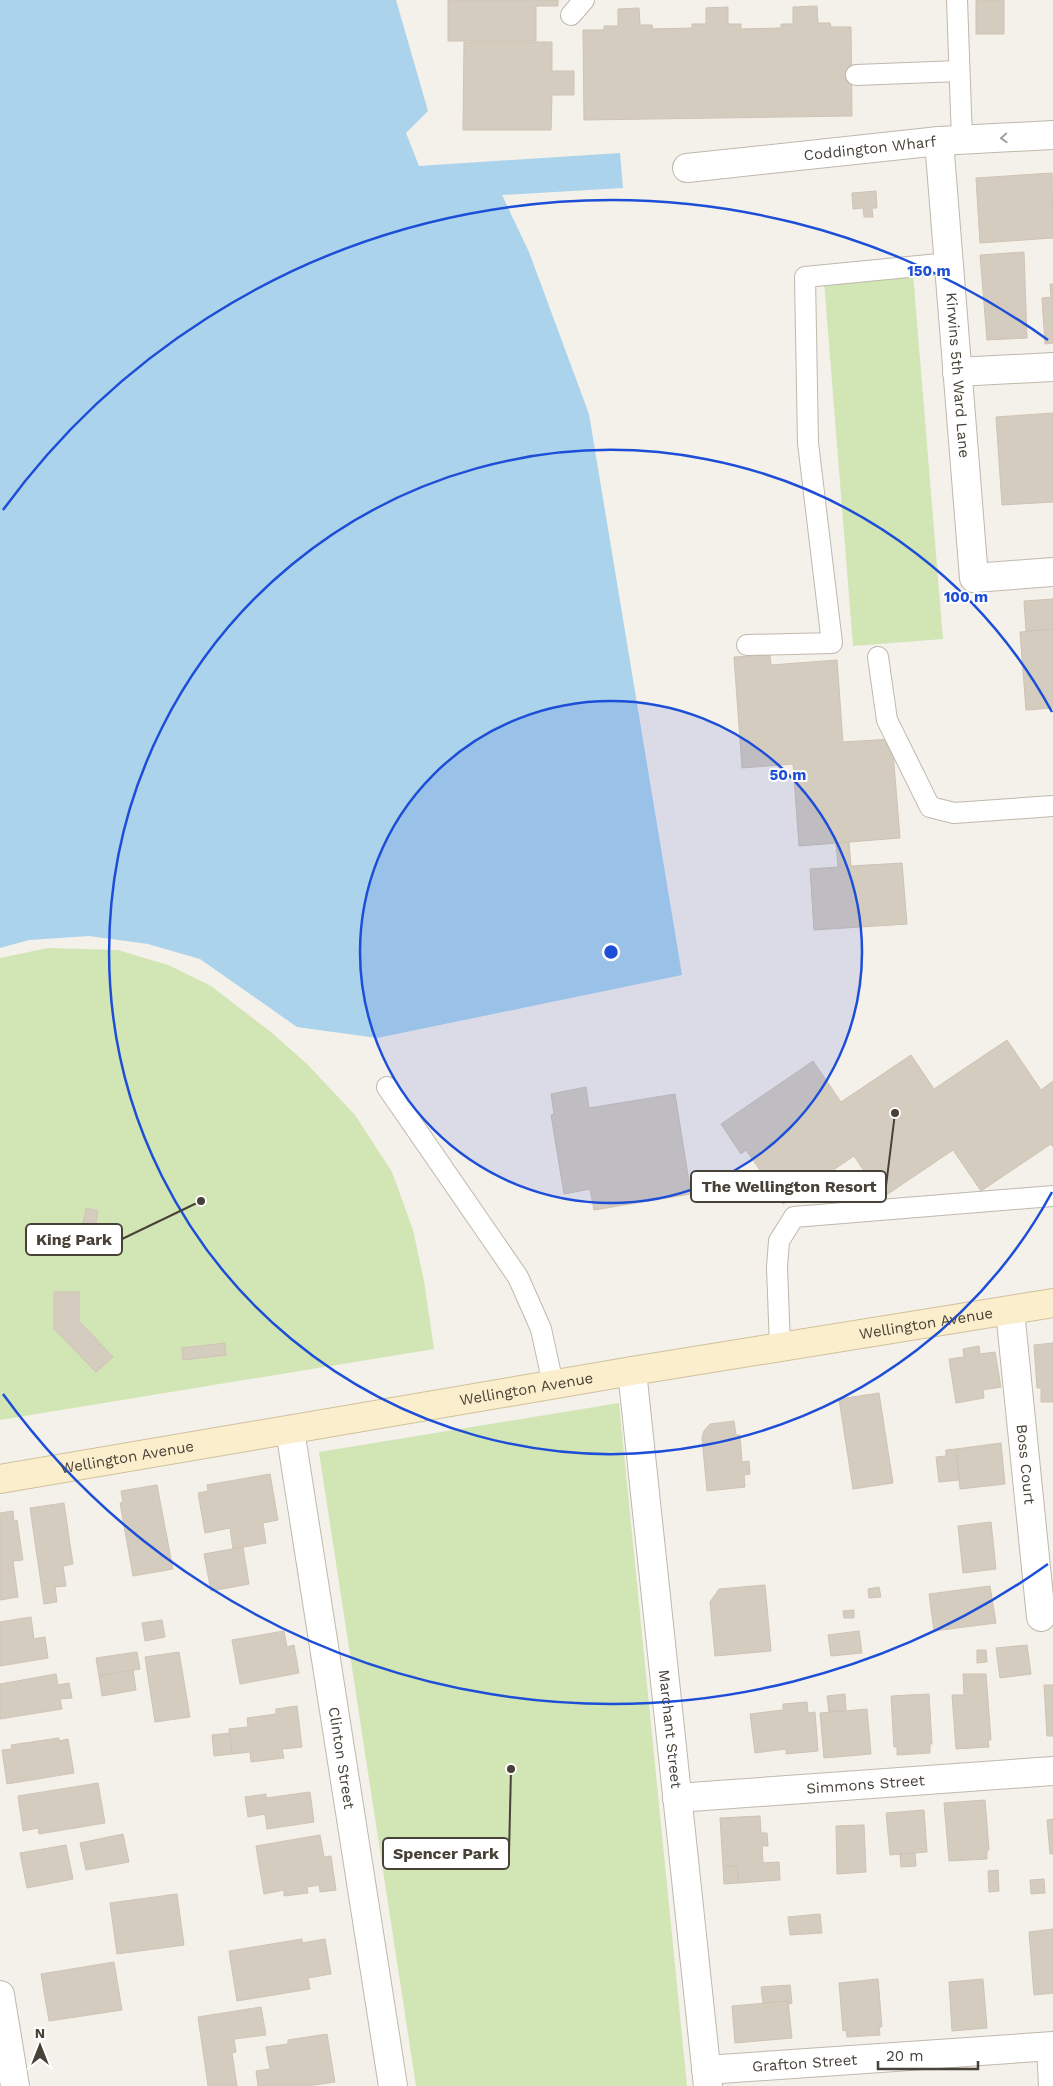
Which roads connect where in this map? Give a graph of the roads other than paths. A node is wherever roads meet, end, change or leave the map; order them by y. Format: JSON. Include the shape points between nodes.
{"nodes":[{"id":1,"x":957,"y":0,"type":"edge"},
{"id":2,"x":960,"y":71,"type":"junction"},
{"id":3,"x":856,"y":75,"type":"dead end"},
{"id":4,"x":1053,"y":135,"type":"edge"},
{"id":5,"x":951,"y":141,"type":"junction"},
{"id":6,"x":687,"y":168,"type":"dead end"},
{"id":7,"x":949,"y":263,"type":"junction"},
{"id":8,"x":1053,"y":367,"type":"edge"},
{"id":9,"x":957,"y":372,"type":"junction"},
{"id":10,"x":1053,"y":572,"type":"edge"},
{"id":11,"x":747,"y":645,"type":"dead end"},
{"id":12,"x":878,"y":657,"type":"dead end"},
{"id":13,"x":1053,"y":805,"type":"edge"},
{"id":14,"x":387,"y":1087,"type":"dead end"},
{"id":15,"x":1053,"y":1196,"type":"edge"},
{"id":16,"x":1053,"y":1303,"type":"edge"},
{"id":17,"x":1010,"y":1311,"type":"junction"},
{"id":18,"x":780,"y":1347,"type":"junction"},
{"id":19,"x":632,"y":1371,"type":"junction"},
{"id":20,"x":554,"y":1384,"type":"junction"},
{"id":21,"x":290,"y":1430,"type":"junction"},
{"id":22,"x":0,"y":1479,"type":"edge"},
{"id":23,"x":1041,"y":1617,"type":"dead end"},
{"id":24,"x":1053,"y":1771,"type":"edge"},
{"id":25,"x":677,"y":1798,"type":"junction"},
{"id":26,"x":0,"y":1995,"type":"edge"},
{"id":27,"x":1050,"y":2046,"type":"edge"},
{"id":28,"x":707,"y":2078,"type":"edge"},
{"id":29,"x":14,"y":2086,"type":"edge"},
{"id":30,"x":393,"y":2086,"type":"edge"},
{"id":31,"x":1050,"y":2086,"type":"edge"}],
"edges":[{"from":1,"to":2,"type":"lane"},
{"from":2,"to":3,"type":"lane"},
{"from":2,"to":5,"type":"lane"},
{"from":4,"to":5,"type":"street","name":"Coddington Wharf","one_way":true},
{"from":5,"to":6,"type":"street","name":"Coddington Wharf"},
{"from":5,"to":7,"type":"street","name":"Kirwins 5th Ward Lane"},
{"from":7,"to":9,"type":"street","name":"Kirwins 5th Ward Lane"},
{"from":7,"to":11,"type":"lane","via":[[805,277],[808,443],[832,643]]},
{"from":8,"to":9,"type":"street"},
{"from":9,"to":10,"type":"street","name":"Kirwins 5th Ward Lane","via":[[974,578]]},
{"from":12,"to":13,"type":"lane","via":[[887,720],[930,807],[954,813]]},
{"from":14,"to":20,"type":"lane","via":[[518,1277],[541,1329]]},
{"from":15,"to":18,"type":"lane","via":[[794,1217],[779,1241]]},
{"from":16,"to":17,"type":"main road","name":"Wellington Avenue"},
{"from":17,"to":18,"type":"main road","name":"Wellington Avenue"},
{"from":17,"to":23,"type":"street","name":"Boss Court"},
{"from":18,"to":19,"type":"main road","name":"Wellington Avenue"},
{"from":19,"to":20,"type":"main road","name":"Wellington Avenue"},
{"from":19,"to":25,"type":"street","name":"Marchant Street"},
{"from":20,"to":21,"type":"main road","name":"Wellington Avenue"},
{"from":21,"to":22,"type":"main road","name":"Wellington Avenue"},
{"from":21,"to":30,"type":"street","name":"Clinton Street"},
{"from":24,"to":25,"type":"street","name":"Simmons Street"},
{"from":25,"to":28,"type":"street","name":"Marchant Street"},
{"from":26,"to":29,"type":"street"},
{"from":27,"to":28,"type":"street","name":"Grafton Street"},
{"from":27,"to":31,"type":"lane"}]}
